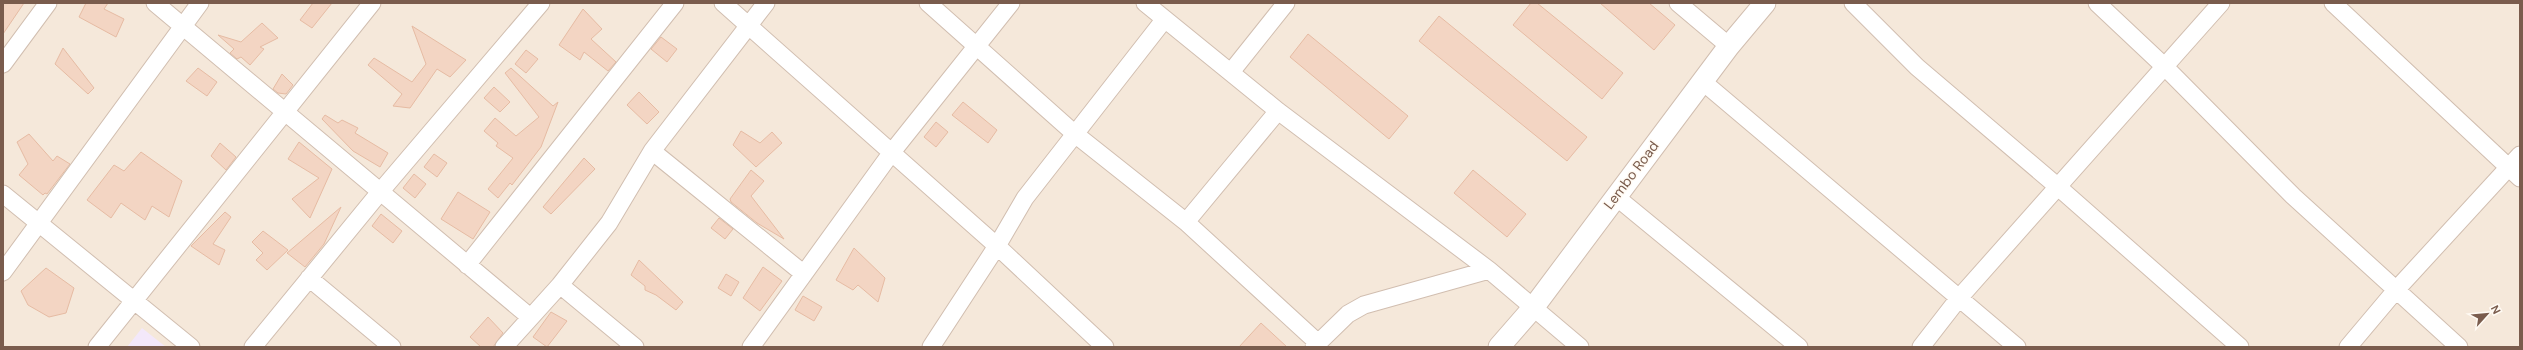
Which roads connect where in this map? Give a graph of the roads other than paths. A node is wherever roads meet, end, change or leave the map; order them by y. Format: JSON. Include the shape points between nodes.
{"nodes":[{"id":1,"x":48,"y":3,"type":"edge"},
{"id":2,"x":155,"y":3,"type":"edge"},
{"id":3,"x":200,"y":3,"type":"edge"},
{"id":4,"x":372,"y":3,"type":"edge"},
{"id":5,"x":541,"y":3,"type":"edge"},
{"id":6,"x":675,"y":3,"type":"edge"},
{"id":7,"x":723,"y":3,"type":"edge"},
{"id":8,"x":766,"y":3,"type":"edge"},
{"id":9,"x":928,"y":3,"type":"edge"},
{"id":10,"x":1012,"y":3,"type":"edge"},
{"id":11,"x":1145,"y":3,"type":"edge"},
{"id":12,"x":1286,"y":3,"type":"edge"},
{"id":13,"x":1678,"y":3,"type":"edge"},
{"id":14,"x":1765,"y":3,"type":"edge"},
{"id":15,"x":1853,"y":3,"type":"edge"},
{"id":16,"x":2097,"y":3,"type":"edge"},
{"id":17,"x":2221,"y":3,"type":"edge"},
{"id":18,"x":2333,"y":3,"type":"edge"},
{"id":19,"x":1164,"y":20,"type":"junction"},
{"id":20,"x":748,"y":26,"type":"junction"},
{"id":21,"x":182,"y":27,"type":"junction"},
{"id":22,"x":978,"y":46,"type":"junction"},
{"id":23,"x":1729,"y":46,"type":"junction"},
{"id":24,"x":3,"y":64,"type":"edge"},
{"id":25,"x":2165,"y":67,"type":"junction"},
{"id":26,"x":1231,"y":72,"type":"junction"},
{"id":27,"x":1702,"y":82,"type":"junction"},
{"id":28,"x":1278,"y":111,"type":"junction"},
{"id":29,"x":285,"y":113,"type":"junction"},
{"id":30,"x":1075,"y":134,"type":"junction"},
{"id":31,"x":652,"y":151,"type":"junction"},
{"id":32,"x":892,"y":152,"type":"junction"},
{"id":33,"x":2516,"y":166,"type":"edge"},
{"id":34,"x":2057,"y":186,"type":"junction"},
{"id":35,"x":380,"y":192,"type":"junction"},
{"id":36,"x":3,"y":194,"type":"edge"},
{"id":37,"x":1615,"y":196,"type":"junction"},
{"id":38,"x":1186,"y":222,"type":"junction"},
{"id":39,"x":39,"y":224,"type":"junction"},
{"id":40,"x":997,"y":246,"type":"junction"},
{"id":41,"x":467,"y":265,"type":"junction"},
{"id":42,"x":1489,"y":270,"type":"junction"},
{"id":43,"x":3,"y":272,"type":"edge"},
{"id":44,"x":804,"y":274,"type":"junction"},
{"id":45,"x":309,"y":278,"type":"junction"},
{"id":46,"x":560,"y":285,"type":"junction"},
{"id":47,"x":2396,"y":290,"type":"junction"},
{"id":48,"x":1959,"y":298,"type":"junction"},
{"id":49,"x":134,"y":299,"type":"junction"},
{"id":50,"x":1533,"y":308,"type":"junction"},
{"id":51,"x":530,"y":317,"type":"junction"},
{"id":52,"x":1315,"y":345,"type":"edge"},
{"id":53,"x":96,"y":347,"type":"edge"},
{"id":54,"x":192,"y":347,"type":"edge"},
{"id":55,"x":253,"y":347,"type":"edge"},
{"id":56,"x":392,"y":347,"type":"edge"},
{"id":57,"x":504,"y":347,"type":"edge"},
{"id":58,"x":635,"y":347,"type":"edge"},
{"id":59,"x":751,"y":347,"type":"edge"},
{"id":60,"x":931,"y":347,"type":"edge"},
{"id":61,"x":1105,"y":347,"type":"edge"},
{"id":62,"x":1498,"y":347,"type":"edge"},
{"id":63,"x":1580,"y":347,"type":"edge"},
{"id":64,"x":1799,"y":347,"type":"edge"},
{"id":65,"x":1921,"y":347,"type":"edge"},
{"id":66,"x":2017,"y":347,"type":"edge"},
{"id":67,"x":2240,"y":347,"type":"edge"},
{"id":68,"x":2348,"y":347,"type":"edge"},
{"id":69,"x":2458,"y":347,"type":"edge"}],
"edges":[{"from":1,"to":24,"type":"street"},
{"from":2,"to":21,"type":"street"},
{"from":3,"to":21,"type":"street"},
{"from":4,"to":29,"type":"street"},
{"from":5,"to":35,"type":"street"},
{"from":6,"to":41,"type":"street"},
{"from":7,"to":20,"type":"street"},
{"from":8,"to":20,"type":"street"},
{"from":9,"to":22,"type":"street"},
{"from":10,"to":22,"type":"street"},
{"from":11,"to":19,"type":"street"},
{"from":12,"to":26,"type":"street"},
{"from":13,"to":23,"type":"street"},
{"from":14,"to":23,"type":"street","name":"Lembo Road"},
{"from":15,"to":34,"type":"street","via":[[1917,67]]},
{"from":16,"to":25,"type":"street"},
{"from":17,"to":25,"type":"street"},
{"from":18,"to":33,"type":"street"},
{"from":19,"to":26,"type":"street"},
{"from":19,"to":30,"type":"street"},
{"from":20,"to":31,"type":"street"},
{"from":20,"to":32,"type":"street"},
{"from":21,"to":29,"type":"street"},
{"from":21,"to":39,"type":"street"},
{"from":22,"to":30,"type":"street"},
{"from":22,"to":32,"type":"street"},
{"from":23,"to":27,"type":"street","name":"Lembo Road"},
{"from":25,"to":34,"type":"street"},
{"from":25,"to":47,"type":"street","via":[[2293,196]]},
{"from":26,"to":28,"type":"street"},
{"from":27,"to":37,"type":"street","name":"Lembo Road"},
{"from":27,"to":48,"type":"street"},
{"from":28,"to":38,"type":"street"},
{"from":28,"to":42,"type":"street"},
{"from":29,"to":35,"type":"street"},
{"from":29,"to":49,"type":"street"},
{"from":30,"to":38,"type":"street"},
{"from":30,"to":40,"type":"street","via":[[1024,198]]},
{"from":31,"to":44,"type":"street"},
{"from":31,"to":46,"type":"street","via":[[609,222]]},
{"from":32,"to":40,"type":"street"},
{"from":32,"to":44,"type":"street"},
{"from":33,"to":47,"type":"street"},
{"from":34,"to":48,"type":"street"},
{"from":34,"to":67,"type":"street"},
{"from":35,"to":41,"type":"street"},
{"from":35,"to":45,"type":"street"},
{"from":36,"to":39,"type":"street"},
{"from":37,"to":50,"type":"street","name":"Lembo Road"},
{"from":37,"to":64,"type":"street"},
{"from":38,"to":52,"type":"street"},
{"from":39,"to":43,"type":"street"},
{"from":39,"to":49,"type":"street"},
{"from":40,"to":60,"type":"street"},
{"from":40,"to":61,"type":"street"},
{"from":41,"to":51,"type":"street"},
{"from":42,"to":50,"type":"street"},
{"from":42,"to":52,"type":"street","via":[[1364,305],[1348,314]]},
{"from":44,"to":59,"type":"street"},
{"from":45,"to":55,"type":"street"},
{"from":45,"to":56,"type":"street"},
{"from":46,"to":51,"type":"street"},
{"from":46,"to":58,"type":"street"},
{"from":47,"to":68,"type":"street"},
{"from":47,"to":69,"type":"street"},
{"from":48,"to":65,"type":"street"},
{"from":48,"to":66,"type":"street"},
{"from":49,"to":53,"type":"street"},
{"from":49,"to":54,"type":"street"},
{"from":50,"to":62,"type":"street","name":"Lembo Road"},
{"from":50,"to":63,"type":"street"},
{"from":51,"to":57,"type":"street"}]}
